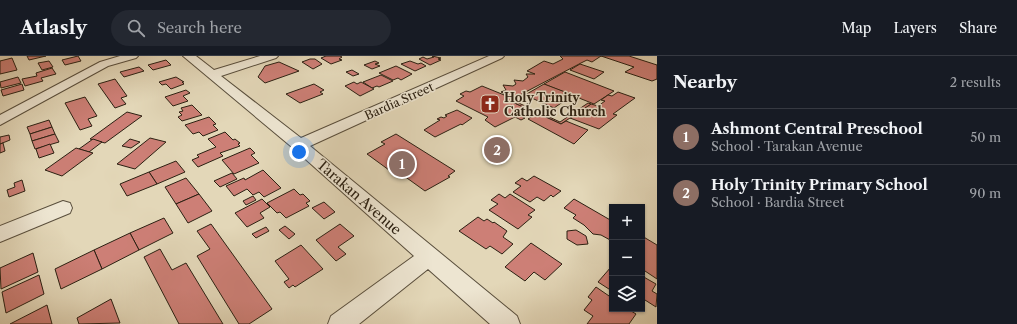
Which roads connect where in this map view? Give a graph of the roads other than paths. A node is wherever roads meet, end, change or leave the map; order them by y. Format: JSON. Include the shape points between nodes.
{"nodes":[{"id":1,"x":132,"y":56,"type":"edge"},
{"id":2,"x":189,"y":56,"type":"edge"},
{"id":3,"x":272,"y":56,"type":"edge"},
{"id":4,"x":498,"y":56,"type":"edge"},
{"id":5,"x":212,"y":75,"type":"junction"},
{"id":6,"x":0,"y":121,"type":"edge"},
{"id":7,"x":299,"y":145,"type":"junction"},
{"id":8,"x":63,"y":208,"type":"dead end"},
{"id":9,"x":0,"y":234,"type":"edge"},
{"id":10,"x":428,"y":257,"type":"junction"},
{"id":11,"x":340,"y":324,"type":"edge"},
{"id":12,"x":508,"y":324,"type":"edge"}],
"edges":[{"from":1,"to":6,"type":"street","via":[[104,64]]},
{"from":2,"to":5,"type":"street","name":"Tarakan Avenue"},
{"from":3,"to":5,"type":"street"},
{"from":4,"to":7,"type":"street","name":"Bardia Street"},
{"from":5,"to":7,"type":"street","name":"Tarakan Avenue"},
{"from":7,"to":10,"type":"street","name":"Tarakan Avenue"},
{"from":8,"to":9,"type":"street"},
{"from":10,"to":11,"type":"street"},
{"from":10,"to":12,"type":"street","name":"Tarakan Avenue"}]}
